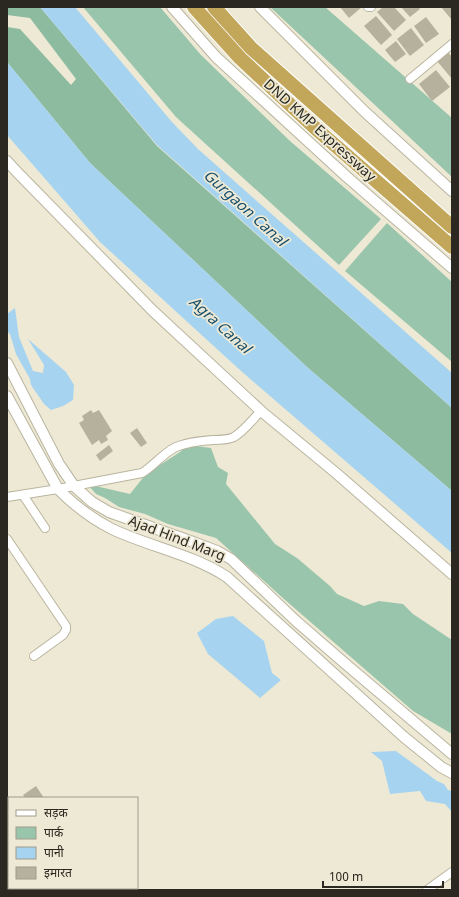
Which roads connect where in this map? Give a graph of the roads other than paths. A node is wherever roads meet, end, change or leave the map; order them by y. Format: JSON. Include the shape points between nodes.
{"nodes":[{"id":1,"x":172,"y":7,"type":"edge"},
{"id":2,"x":194,"y":7,"type":"edge"},
{"id":3,"x":214,"y":7,"type":"edge"},
{"id":4,"x":260,"y":7,"type":"edge"},
{"id":5,"x":368,"y":7,"type":"edge"},
{"id":6,"x":371,"y":7,"type":"edge"},
{"id":7,"x":452,"y":44,"type":"edge"},
{"id":8,"x":410,"y":79,"type":"dead end"},
{"id":9,"x":7,"y":161,"type":"edge"},
{"id":10,"x":452,"y":191,"type":"edge"},
{"id":11,"x":452,"y":227,"type":"edge"},
{"id":12,"x":452,"y":247,"type":"edge"},
{"id":13,"x":452,"y":268,"type":"edge"},
{"id":14,"x":7,"y":363,"type":"edge"},
{"id":15,"x":7,"y":396,"type":"edge"},
{"id":16,"x":261,"y":411,"type":"junction"},
{"id":17,"x":74,"y":486,"type":"junction"},
{"id":18,"x":58,"y":489,"type":"junction"},
{"id":19,"x":23,"y":495,"type":"junction"},
{"id":20,"x":7,"y":497,"type":"edge"},
{"id":21,"x":45,"y":528,"type":"dead end"},
{"id":22,"x":7,"y":539,"type":"edge"},
{"id":23,"x":452,"y":574,"type":"edge"},
{"id":24,"x":34,"y":656,"type":"dead end"},
{"id":25,"x":452,"y":754,"type":"edge"},
{"id":26,"x":452,"y":774,"type":"edge"},
{"id":27,"x":452,"y":872,"type":"edge"},
{"id":28,"x":427,"y":890,"type":"edge"}],
"edges":[{"from":1,"to":13,"type":"street","via":[[216,56],[347,177]]},
{"from":2,"to":12,"type":"highway","name":"DND KMP Expressway","via":[[240,58],[314,127]]},
{"from":3,"to":11,"type":"highway","name":"DND KMP Expressway","via":[[251,48]]},
{"from":4,"to":10,"type":"street","via":[[364,112]]},
{"from":5,"to":6,"type":"street"},
{"from":7,"to":8,"type":"street"},
{"from":9,"to":16,"type":"street","via":[[138,295]]},
{"from":14,"to":17,"type":"street","name":"Ajad Hind Marg","via":[[59,464]]},
{"from":15,"to":18,"type":"street"},
{"from":16,"to":17,"type":"street","via":[[241,431],[227,439],[178,446],[142,473]]},
{"from":16,"to":23,"type":"street"},
{"from":17,"to":18,"type":"street"},
{"from":17,"to":25,"type":"street","name":"Ajad Hind Marg","via":[[92,502],[109,512],[217,551],[231,559],[296,621]]},
{"from":18,"to":19,"type":"street"},
{"from":18,"to":26,"type":"street","via":[[83,511],[113,529],[215,569],[227,577],[404,737]]},
{"from":19,"to":20,"type":"street"},
{"from":19,"to":21,"type":"street"},
{"from":22,"to":24,"type":"street","via":[[66,626],[63,634]]},
{"from":27,"to":28,"type":"street"}]}
